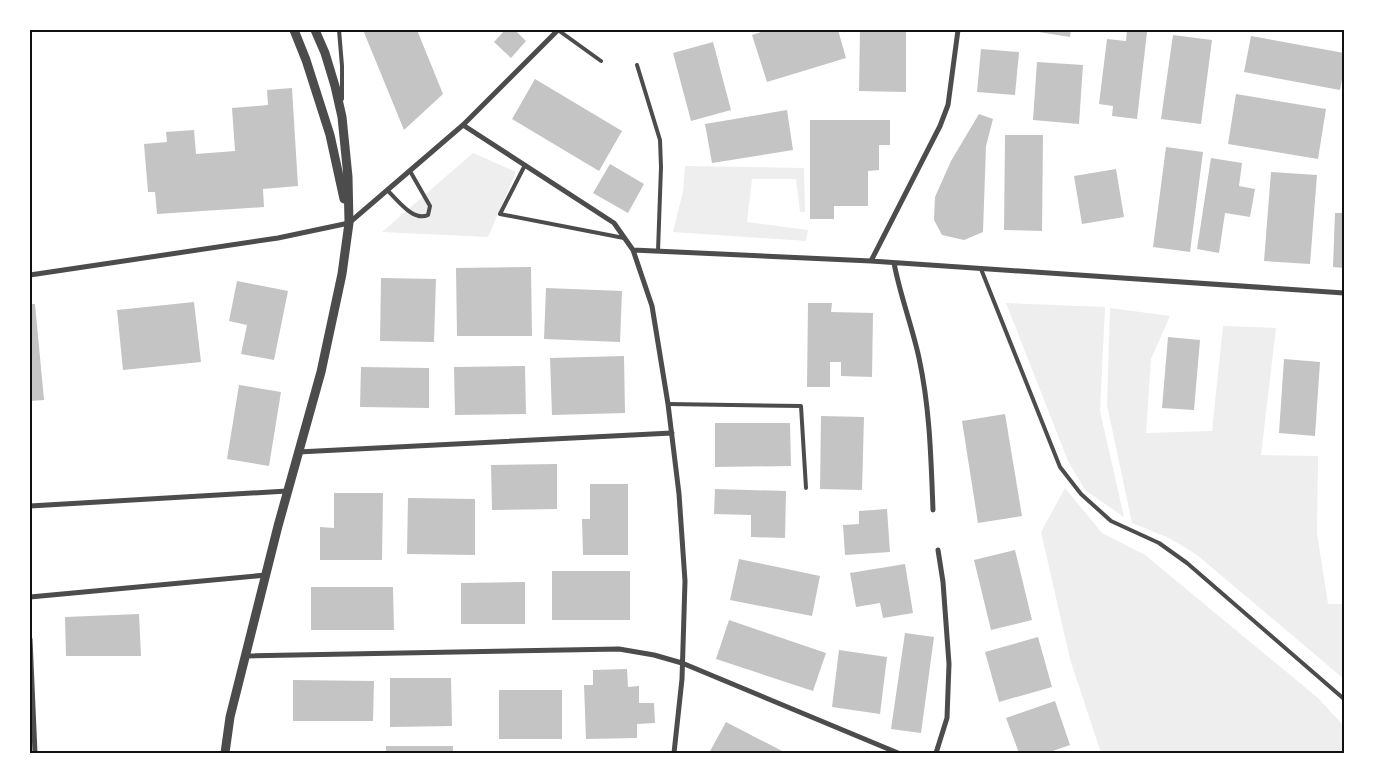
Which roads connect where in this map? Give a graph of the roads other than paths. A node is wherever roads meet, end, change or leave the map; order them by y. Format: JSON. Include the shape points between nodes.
{"nodes":[{"id":1,"x":294,"y":30,"type":"edge"},
{"id":2,"x":315,"y":30,"type":"edge"},
{"id":3,"x":339,"y":30,"type":"edge"},
{"id":4,"x":558,"y":30,"type":"edge"},
{"id":5,"x":958,"y":30,"type":"edge"},
{"id":6,"x":601,"y":61,"type":"dead end"},
{"id":7,"x":637,"y":65,"type":"dead end"},
{"id":8,"x":342,"y":117,"type":"junction"},
{"id":9,"x":464,"y":125,"type":"junction"},
{"id":10,"x":525,"y":165,"type":"junction"},
{"id":11,"x":410,"y":170,"type":"junction"},
{"id":12,"x":387,"y":190,"type":"junction"},
{"id":13,"x":349,"y":223,"type":"junction"},
{"id":14,"x":625,"y":238,"type":"junction"},
{"id":15,"x":633,"y":250,"type":"junction"},
{"id":16,"x":658,"y":251,"type":"junction"},
{"id":17,"x":871,"y":261,"type":"junction"},
{"id":18,"x":894,"y":263,"type":"junction"},
{"id":19,"x":981,"y":269,"type":"junction"},
{"id":20,"x":30,"y":275,"type":"edge"},
{"id":21,"x":1344,"y":293,"type":"edge"},
{"id":22,"x":668,"y":404,"type":"junction"},
{"id":23,"x":672,"y":432,"type":"junction"},
{"id":24,"x":298,"y":452,"type":"junction"},
{"id":25,"x":806,"y":488,"type":"dead end"},
{"id":26,"x":287,"y":492,"type":"junction"},
{"id":27,"x":30,"y":506,"type":"edge"},
{"id":28,"x":933,"y":510,"type":"dead end"},
{"id":29,"x":938,"y":550,"type":"dead end"},
{"id":30,"x":266,"y":575,"type":"junction"},
{"id":31,"x":30,"y":597,"type":"edge"},
{"id":32,"x":30,"y":639,"type":"edge"},
{"id":33,"x":246,"y":656,"type":"junction"},
{"id":34,"x":682,"y":663,"type":"junction"},
{"id":35,"x":1344,"y":699,"type":"edge"},
{"id":36,"x":35,"y":753,"type":"edge"},
{"id":37,"x":225,"y":753,"type":"edge"},
{"id":38,"x":674,"y":753,"type":"edge"},
{"id":39,"x":898,"y":753,"type":"edge"},
{"id":40,"x":936,"y":753,"type":"edge"}],
"edges":[{"from":1,"to":13,"type":"street","via":[[330,135]]},
{"from":2,"to":8,"type":"street","via":[[325,53]]},
{"from":3,"to":8,"type":"lane"},
{"from":4,"to":6,"type":"lane"},
{"from":4,"to":9,"type":"street"},
{"from":5,"to":17,"type":"street","via":[[948,105]]},
{"from":7,"to":16,"type":"lane","via":[[660,140]]},
{"from":8,"to":13,"type":"street"},
{"from":9,"to":10,"type":"street"},
{"from":9,"to":11,"type":"street"},
{"from":10,"to":14,"type":"street","via":[[614,223]]},
{"from":10,"to":14,"type":"lane","via":[[500,214]]},
{"from":11,"to":12,"type":"street"},
{"from":11,"to":12,"type":"lane","via":[[430,206],[428,215],[422,218],[414,215]]},
{"from":12,"to":13,"type":"street"},
{"from":13,"to":20,"type":"street","via":[[278,238]]},
{"from":13,"to":24,"type":"street","via":[[342,274],[321,372]]},
{"from":14,"to":15,"type":"street"},
{"from":15,"to":16,"type":"street"},
{"from":15,"to":22,"type":"street","via":[[652,306]]},
{"from":16,"to":17,"type":"street"},
{"from":17,"to":18,"type":"street"},
{"from":18,"to":19,"type":"street"},
{"from":18,"to":28,"type":"street","via":[[911,323],[926,398]]},
{"from":19,"to":21,"type":"street"},
{"from":19,"to":35,"type":"lane","via":[[1060,467],[1081,494],[1110,521],[1159,543],[1187,563]]},
{"from":22,"to":23,"type":"street"},
{"from":22,"to":25,"type":"lane","via":[[801,406]]},
{"from":23,"to":24,"type":"street"},
{"from":23,"to":34,"type":"street","via":[[685,581]]},
{"from":24,"to":26,"type":"street"},
{"from":26,"to":27,"type":"street"},
{"from":26,"to":30,"type":"street"},
{"from":29,"to":40,"type":"street","via":[[949,664],[947,718]]},
{"from":30,"to":31,"type":"street"},
{"from":30,"to":33,"type":"street"},
{"from":32,"to":36,"type":"street"},
{"from":33,"to":34,"type":"street","via":[[619,649]]},
{"from":33,"to":37,"type":"street","via":[[230,717]]},
{"from":34,"to":38,"type":"street"},
{"from":34,"to":39,"type":"street"}]}
